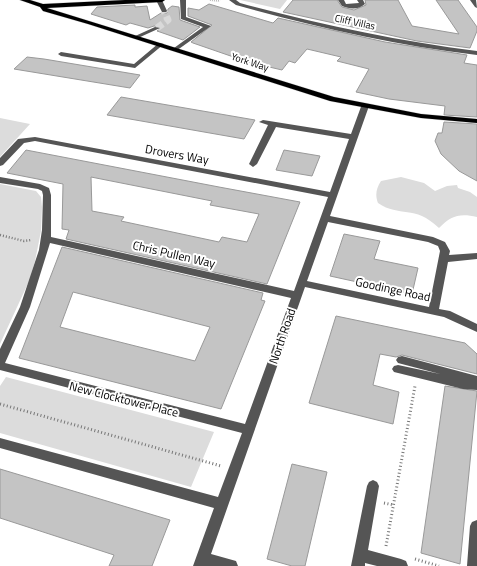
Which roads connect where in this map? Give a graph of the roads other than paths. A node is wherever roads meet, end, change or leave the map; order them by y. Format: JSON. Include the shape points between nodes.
{"nodes":[{"id":1,"x":23,"y":0,"type":"edge"},
{"id":2,"x":160,"y":0,"type":"edge"},
{"id":3,"x":183,"y":0,"type":"edge"},
{"id":4,"x":232,"y":0,"type":"edge"},
{"id":5,"x":341,"y":0,"type":"edge"},
{"id":6,"x":360,"y":0,"type":"edge"},
{"id":7,"x":472,"y":0,"type":"edge"},
{"id":8,"x":86,"y":4,"type":"junction"},
{"id":9,"x":43,"y":6,"type":"junction"},
{"id":10,"x":477,"y":6,"type":"edge"},
{"id":11,"x":164,"y":11,"type":"tunnel mouth"},
{"id":12,"x":89,"y":22,"type":"junction"},
{"id":13,"x":157,"y":28,"type":"tunnel mouth"},
{"id":14,"x":136,"y":37,"type":"junction"},
{"id":15,"x":161,"y":44,"type":"junction"},
{"id":16,"x":176,"y":49,"type":"junction"},
{"id":17,"x":61,"y":54,"type":"dead end"},
{"id":18,"x":477,"y":54,"type":"edge"},
{"id":19,"x":364,"y":106,"type":"junction"},
{"id":20,"x":477,"y":121,"type":"edge"},
{"id":21,"x":263,"y":122,"type":"dead end"},
{"id":22,"x":273,"y":124,"type":"junction"},
{"id":23,"x":352,"y":137,"type":"junction"},
{"id":24,"x":0,"y":163,"type":"edge"},
{"id":25,"x":253,"y":164,"type":"dead end"},
{"id":26,"x":0,"y":180,"type":"edge"},
{"id":27,"x":332,"y":195,"type":"junction"},
{"id":28,"x":324,"y":218,"type":"junction"},
{"id":29,"x":46,"y":239,"type":"junction"},
{"id":30,"x":476,"y":256,"type":"dead end"},
{"id":31,"x":443,"y":259,"type":"junction"},
{"id":32,"x":301,"y":283,"type":"junction"},
{"id":33,"x":296,"y":295,"type":"junction"},
{"id":34,"x":433,"y":311,"type":"junction"},
{"id":35,"x":477,"y":328,"type":"edge"},
{"id":36,"x":0,"y":361,"type":"edge"},
{"id":37,"x":0,"y":366,"type":"edge"},
{"id":38,"x":477,"y":381,"type":"edge"},
{"id":39,"x":477,"y":385,"type":"edge"},
{"id":40,"x":248,"y":430,"type":"junction"},
{"id":41,"x":0,"y":443,"type":"edge"},
{"id":42,"x":373,"y":486,"type":"dead end"},
{"id":43,"x":223,"y":504,"type":"junction"},
{"id":44,"x":477,"y":526,"type":"edge"},
{"id":45,"x":359,"y":560,"type":"edge"},
{"id":46,"x":202,"y":562,"type":"edge"},
{"id":47,"x":473,"y":565,"type":"dead end"},
{"id":48,"x":231,"y":566,"type":"edge"},
{"id":49,"x":401,"y":566,"type":"edge"}],
"edges":[{"from":1,"to":9,"type":"main road","name":"York Way"},
{"from":2,"to":8,"type":"main road"},
{"from":2,"to":11,"type":"street"},
{"from":3,"to":16,"type":"street","via":[[184,18],[208,26]]},
{"from":4,"to":18,"type":"street","name":"Cliff Villas","via":[[238,4],[296,19],[402,42]]},
{"from":5,"to":6,"type":"street","via":[[344,5],[350,6],[362,4]]},
{"from":7,"to":10,"type":"street"},
{"from":8,"to":9,"type":"main road"},
{"from":8,"to":12,"type":"main road","via":[[79,9]]},
{"from":9,"to":12,"type":"main road","name":"York Way","via":[[45,10]]},
{"from":12,"to":14,"type":"main road","name":"York Way"},
{"from":13,"to":14,"type":"street"},
{"from":14,"to":15,"type":"main road","name":"York Way"},
{"from":15,"to":16,"type":"main road","name":"York Way"},
{"from":15,"to":17,"type":"street","via":[[135,66]]},
{"from":16,"to":19,"type":"main road","name":"York Way","via":[[307,91]]},
{"from":19,"to":20,"type":"main road","name":"York Way","via":[[421,116]]},
{"from":19,"to":23,"type":"street","name":"North Road"},
{"from":21,"to":22,"type":"street"},
{"from":22,"to":23,"type":"street"},
{"from":22,"to":25,"type":"street"},
{"from":23,"to":27,"type":"street","name":"North Road"},
{"from":24,"to":27,"type":"street","name":"Drovers Way","via":[[18,144],[27,139],[35,139]]},
{"from":26,"to":29,"type":"street","via":[[46,190]]},
{"from":27,"to":28,"type":"street","name":"North Road"},
{"from":28,"to":31,"type":"street","via":[[437,241],[444,248]]},
{"from":28,"to":32,"type":"street","name":"North Road"},
{"from":29,"to":33,"type":"street","name":"Chris Pullen Way"},
{"from":29,"to":36,"type":"street","via":[[25,307]]},
{"from":30,"to":31,"type":"street"},
{"from":31,"to":34,"type":"street"},
{"from":32,"to":33,"type":"street","name":"North Road"},
{"from":32,"to":34,"type":"street","name":"Goodinge Road"},
{"from":33,"to":40,"type":"street","name":"North Road"},
{"from":34,"to":35,"type":"street","name":"Goodinge Road","via":[[458,318]]},
{"from":37,"to":40,"type":"street","name":"New Clocktower Place"},
{"from":38,"to":39,"type":"street","via":[[464,376],[400,365],[463,384]]},
{"from":40,"to":43,"type":"street","name":"North Road"},
{"from":41,"to":43,"type":"street"},
{"from":42,"to":45,"type":"street"},
{"from":43,"to":46,"type":"street","name":"North Road"},
{"from":44,"to":47,"type":"street"},
{"from":45,"to":49,"type":"street"},
{"from":46,"to":48,"type":"street"}]}
